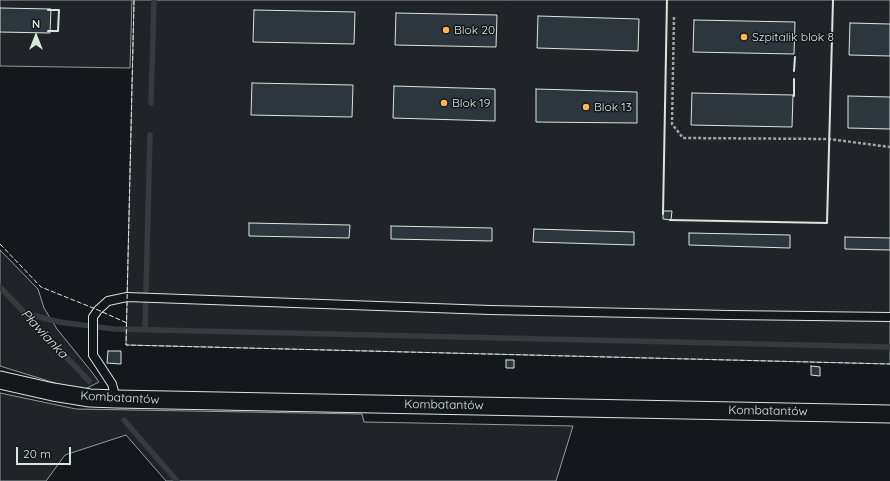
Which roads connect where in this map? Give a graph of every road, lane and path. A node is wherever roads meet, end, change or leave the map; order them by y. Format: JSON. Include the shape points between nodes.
{"nodes":[{"id":1,"x":674,"y":17,"type":"dead end"},
{"id":2,"x":890,"y":147,"type":"edge"},
{"id":3,"x":890,"y":317,"type":"edge"},
{"id":4,"x":0,"y":380,"type":"edge"},
{"id":5,"x":116,"y":399,"type":"junction"},
{"id":6,"x":890,"y":414,"type":"edge"}],
"edges":[{"from":1,"to":2,"type":"path","via":[[672,124],[683,138],[829,139]]},
{"from":3,"to":5,"type":"lane","via":[[497,310],[127,297],[108,301],[94,317],[93,355],[112,384]]},
{"from":4,"to":5,"type":"street","name":"Kombatantów","via":[[90,398]]},
{"from":5,"to":6,"type":"street","name":"Kombatantów"}]}
